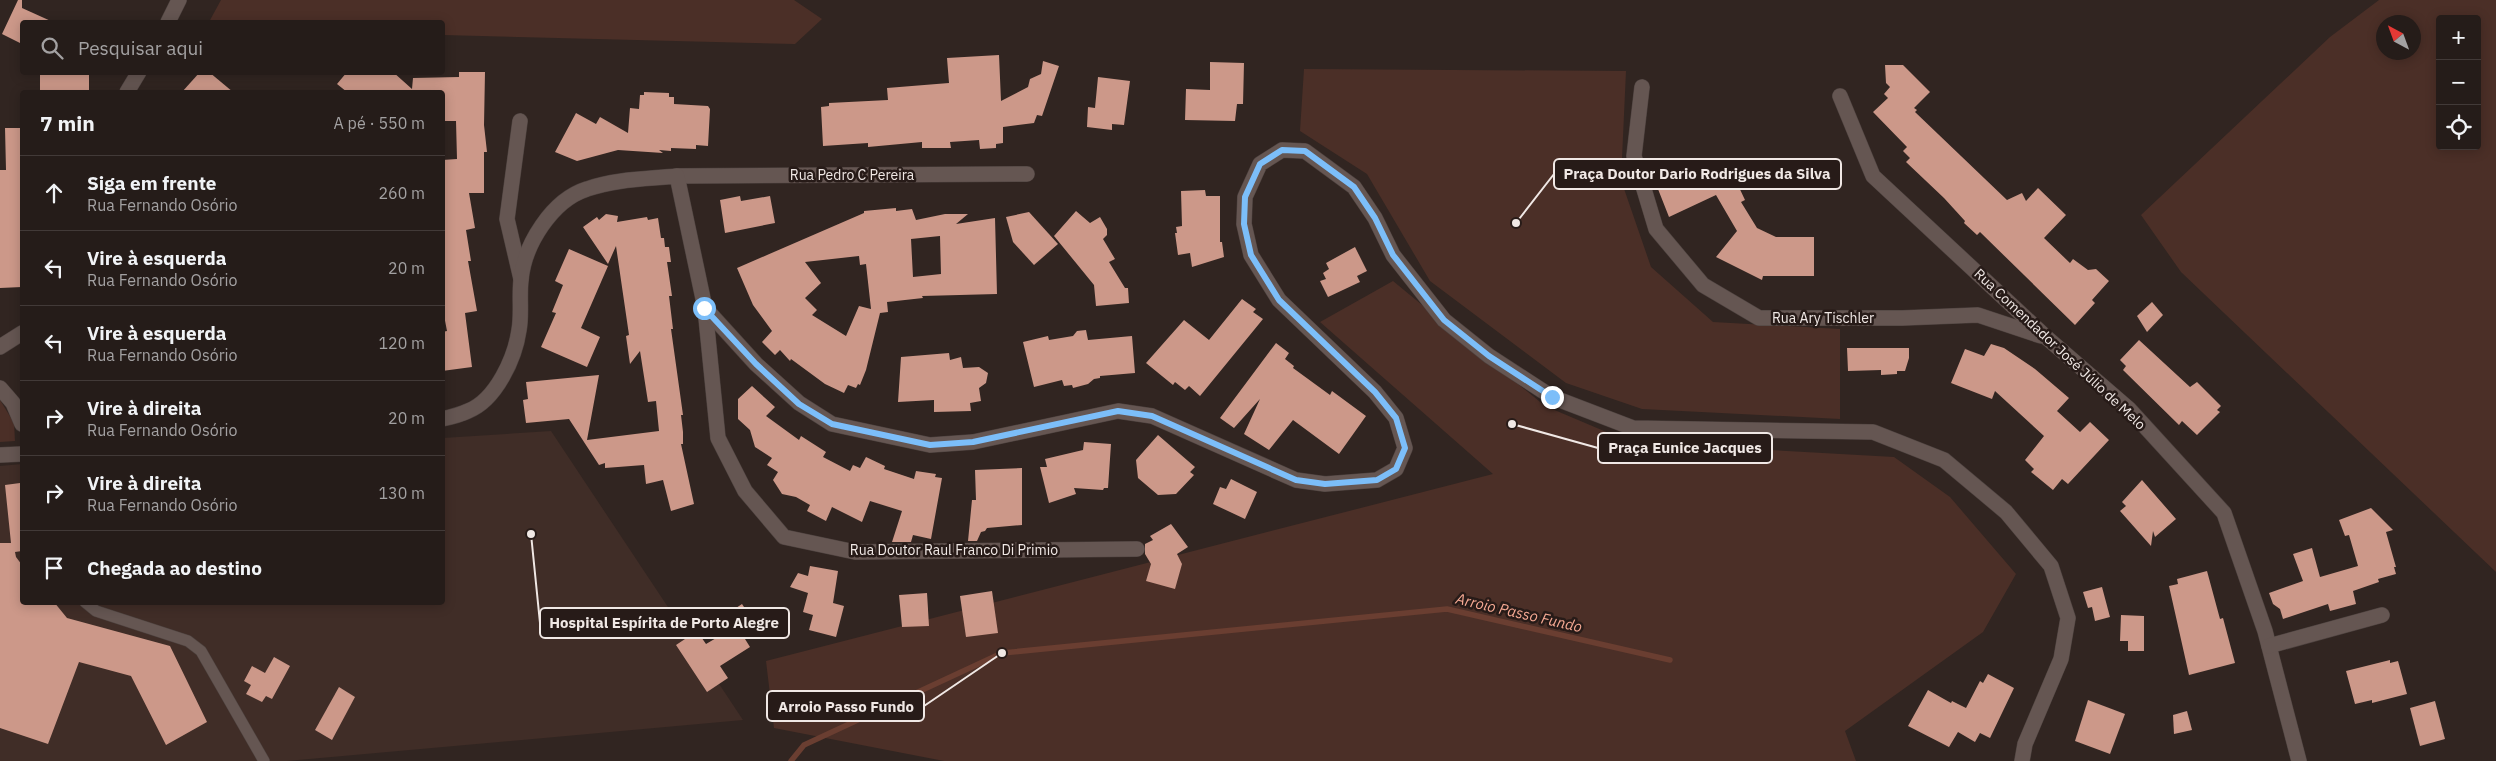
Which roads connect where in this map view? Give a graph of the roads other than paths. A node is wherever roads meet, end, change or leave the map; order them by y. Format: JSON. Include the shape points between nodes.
{"nodes":[{"id":1,"x":179,"y":0,"type":"edge"},
{"id":2,"x":169,"y":20,"type":"edge"},
{"id":3,"x":137,"y":75,"type":"edge"},
{"id":4,"x":1642,"y":88,"type":"dead end"},
{"id":5,"x":128,"y":90,"type":"edge"},
{"id":6,"x":1840,"y":96,"type":"dead end"},
{"id":7,"x":520,"y":121,"type":"dead end"},
{"id":8,"x":1027,"y":174,"type":"dead end"},
{"id":9,"x":677,"y":176,"type":"junction"},
{"id":10,"x":521,"y":279,"type":"junction"},
{"id":11,"x":704,"y":308,"type":"junction"},
{"id":12,"x":20,"y":334,"type":"edge"},
{"id":13,"x":2047,"y":338,"type":"junction"},
{"id":14,"x":0,"y":347,"type":"edge"},
{"id":15,"x":0,"y":388,"type":"edge"},
{"id":16,"x":445,"y":418,"type":"edge"},
{"id":17,"x":20,"y":419,"type":"edge"},
{"id":18,"x":20,"y":454,"type":"edge"},
{"id":19,"x":0,"y":455,"type":"edge"},
{"id":20,"x":1137,"y":549,"type":"dead end"},
{"id":21,"x":89,"y":605,"type":"edge"},
{"id":22,"x":2382,"y":615,"type":"dead end"},
{"id":23,"x":2269,"y":646,"type":"junction"},
{"id":24,"x":264,"y":761,"type":"edge"},
{"id":25,"x":2022,"y":761,"type":"edge"},
{"id":26,"x":2299,"y":761,"type":"edge"}],
"edges":[{"from":1,"to":2,"type":"street"},
{"from":3,"to":5,"type":"street"},
{"from":4,"to":13,"type":"street","name":"Rua Ary Tischler","via":[[1634,156],[1656,229],[1703,285],[1759,318],[1978,315]]},
{"from":6,"to":13,"type":"street","name":"Rua Comendador José Júlio de Melo","via":[[1873,176]]},
{"from":7,"to":10,"type":"street","via":[[507,219]]},
{"from":8,"to":9,"type":"street","name":"Rua Pedro C Pereira"},
{"from":9,"to":10,"type":"street","name":"Rua Pedro C Pereira","via":[[622,181],[585,189],[554,208],[534,238]]},
{"from":9,"to":11,"type":"street","name":"Rua Doutor Raul Franco Di Primio"},
{"from":10,"to":16,"type":"street","via":[[519,331],[509,365],[494,391],[470,411]]},
{"from":11,"to":20,"type":"street","name":"Rua Doutor Raul Franco Di Primio","via":[[718,438],[745,492],[784,537],[855,552]]},
{"from":11,"to":25,"type":"street","via":[[799,404],[832,424],[930,445],[973,442],[1118,411],[1152,416],[1296,480],[1325,484],[1377,480],[1396,469],[1405,448],[1396,418],[1375,392],[1279,300],[1251,255],[1244,224],[1245,197],[1260,164],[1282,150],[1305,151],[1354,187],[1375,218],[1393,255],[1444,320],[1489,356],[1552,397],[1632,428],[1873,432],[1944,460],[2006,512],[2051,566],[2068,618],[2061,659],[2025,744]]},
{"from":12,"to":14,"type":"street"},
{"from":13,"to":23,"type":"street","name":"Rua Comendador José Júlio de Melo","via":[[2129,409],[2224,513]]},
{"from":15,"to":17,"type":"street","via":[[13,403]]},
{"from":18,"to":19,"type":"street"},
{"from":21,"to":24,"type":"lane","via":[[96,611],[188,641],[201,650]]},
{"from":22,"to":23,"type":"street"},
{"from":23,"to":26,"type":"street","name":"Rua Comendador José Júlio de Melo"}]}
